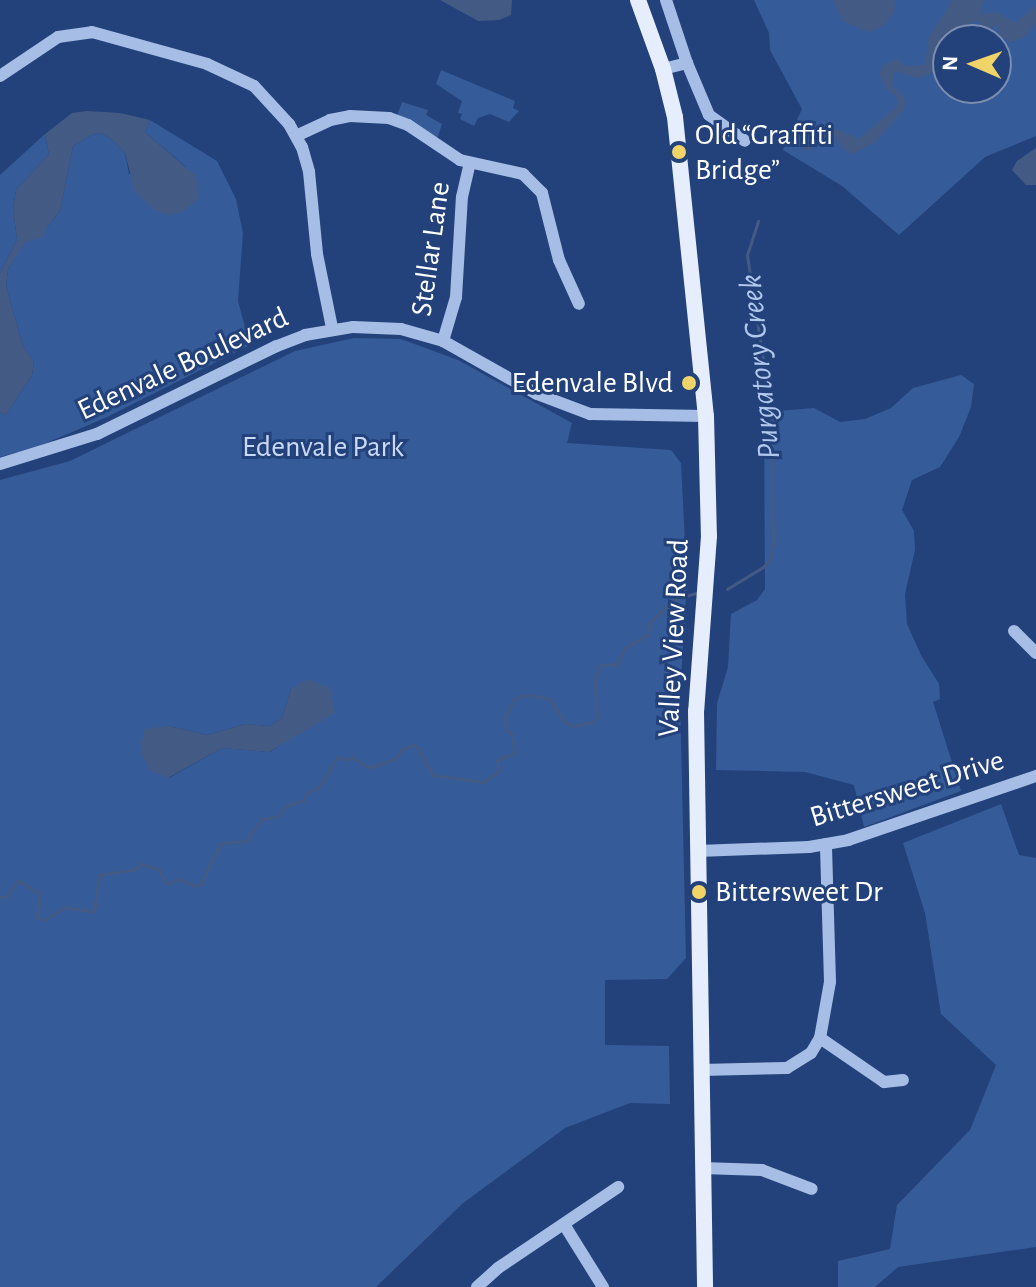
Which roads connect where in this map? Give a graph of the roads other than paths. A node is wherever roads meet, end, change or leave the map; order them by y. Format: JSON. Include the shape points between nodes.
{"nodes":[{"id":1,"x":638,"y":0,"type":"edge"},
{"id":2,"x":666,"y":0,"type":"edge"},
{"id":3,"x":687,"y":63,"type":"junction"},
{"id":4,"x":663,"y":69,"type":"junction"},
{"id":5,"x":2,"y":71,"type":"edge"},
{"id":6,"x":296,"y":136,"type":"junction"},
{"id":7,"x":745,"y":141,"type":"dead end"},
{"id":8,"x":470,"y":163,"type":"junction"},
{"id":9,"x":579,"y":304,"type":"dead end"},
{"id":10,"x":332,"y":328,"type":"junction"},
{"id":11,"x":443,"y":341,"type":"junction"},
{"id":12,"x":706,"y":416,"type":"junction"},
{"id":13,"x":0,"y":464,"type":"edge"},
{"id":14,"x":1014,"y":631,"type":"dead end"},
{"id":15,"x":1036,"y":653,"type":"edge"},
{"id":16,"x":1036,"y":776,"type":"edge"},
{"id":17,"x":826,"y":844,"type":"junction"},
{"id":18,"x":698,"y":851,"type":"junction"},
{"id":19,"x":820,"y":1038,"type":"junction"},
{"id":20,"x":701,"y":1070,"type":"junction"},
{"id":21,"x":903,"y":1080,"type":"dead end"},
{"id":22,"x":703,"y":1168,"type":"junction"},
{"id":23,"x":618,"y":1187,"type":"dead end"},
{"id":24,"x":812,"y":1189,"type":"dead end"},
{"id":25,"x":565,"y":1226,"type":"junction"},
{"id":26,"x":477,"y":1287,"type":"edge"},
{"id":27,"x":603,"y":1287,"type":"edge"},
{"id":28,"x":705,"y":1287,"type":"edge"}],
"edges":[{"from":1,"to":4,"type":"main road","name":"Valley View Road"},
{"from":2,"to":3,"type":"street"},
{"from":3,"to":4,"type":"street"},
{"from":3,"to":7,"type":"street","via":[[709,115]]},
{"from":4,"to":12,"type":"main road","name":"Valley View Road","via":[[675,117]]},
{"from":5,"to":6,"type":"street","via":[[58,37],[75,32],[108,35],[231,73],[273,104]]},
{"from":6,"to":8,"type":"street","via":[[350,116],[389,118]]},
{"from":6,"to":10,"type":"street","via":[[309,172],[317,254]]},
{"from":8,"to":9,"type":"street","via":[[511,168],[542,193],[559,260]]},
{"from":8,"to":11,"type":"street","name":"Stellar Lane","via":[[462,197],[456,297]]},
{"from":10,"to":11,"type":"street","name":"Edenvale Boulevard","via":[[387,327]]},
{"from":10,"to":13,"type":"street","name":"Edenvale Boulevard","via":[[277,346],[97,434]]},
{"from":11,"to":12,"type":"street","name":"Edenvale Boulevard","via":[[547,399],[590,414]]},
{"from":12,"to":18,"type":"main road","name":"Valley View Road","via":[[709,536],[696,711]]},
{"from":14,"to":15,"type":"street"},
{"from":16,"to":17,"type":"street","name":"Bittersweet Drive","via":[[886,829]]},
{"from":17,"to":18,"type":"street","name":"Bittersweet Drive"},
{"from":17,"to":19,"type":"street","via":[[830,982]]},
{"from":18,"to":20,"type":"main road","name":"Valley View Road"},
{"from":19,"to":20,"type":"street","via":[[811,1053],[787,1068]]},
{"from":19,"to":21,"type":"street","via":[[884,1082]]},
{"from":20,"to":22,"type":"main road","name":"Valley View Road"},
{"from":22,"to":24,"type":"street","via":[[762,1170]]},
{"from":22,"to":28,"type":"main road","name":"Valley View Road"},
{"from":23,"to":25,"type":"street"},
{"from":25,"to":26,"type":"street"},
{"from":25,"to":27,"type":"street"}]}
